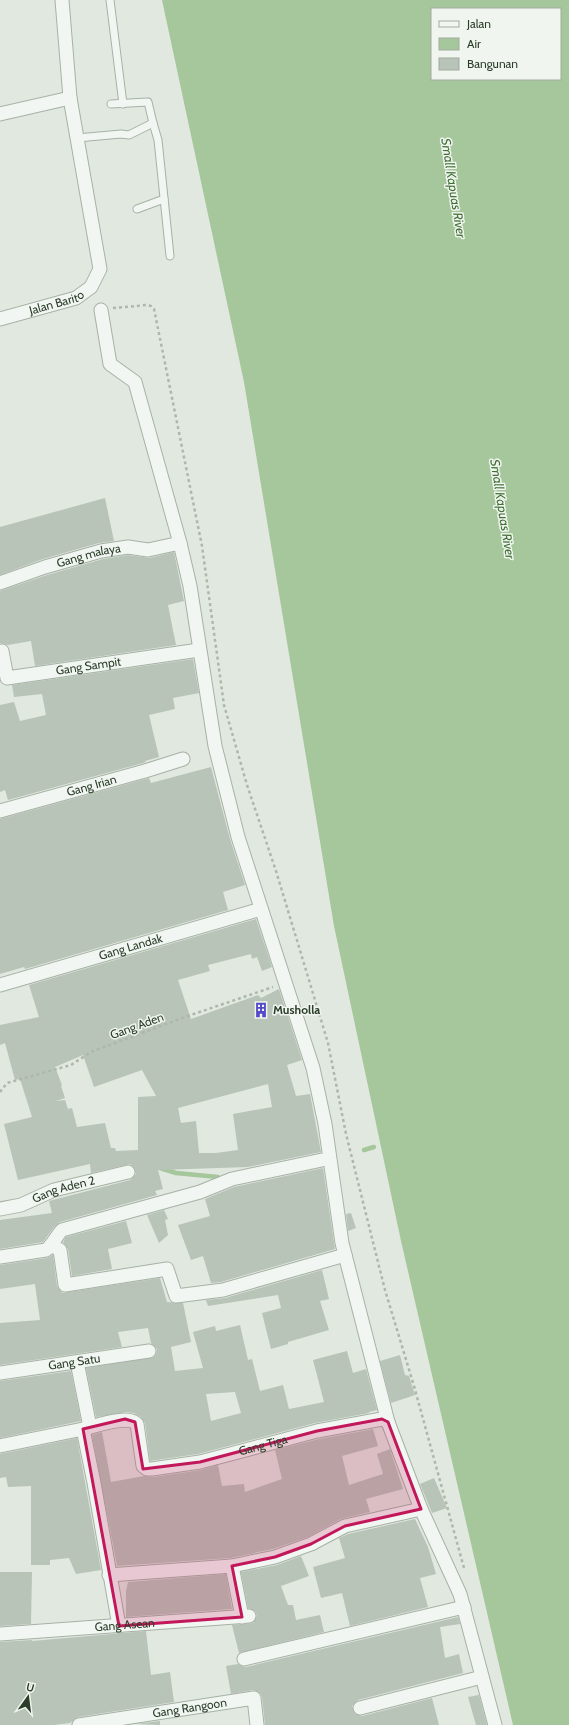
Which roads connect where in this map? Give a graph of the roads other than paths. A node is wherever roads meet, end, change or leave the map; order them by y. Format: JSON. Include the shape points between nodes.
{"nodes":[{"id":1,"x":62,"y":0,"type":"edge"},
{"id":2,"x":110,"y":0,"type":"edge"},
{"id":3,"x":70,"y":98,"type":"junction"},
{"id":4,"x":111,"y":104,"type":"dead end"},
{"id":5,"x":122,"y":104,"type":"junction"},
{"id":6,"x":0,"y":114,"type":"edge"},
{"id":7,"x":153,"y":123,"type":"junction"},
{"id":8,"x":77,"y":138,"type":"junction"},
{"id":9,"x":164,"y":199,"type":"junction"},
{"id":10,"x":137,"y":209,"type":"dead end"},
{"id":11,"x":170,"y":256,"type":"dead end"},
{"id":12,"x":101,"y":310,"type":"road end"},
{"id":13,"x":0,"y":318,"type":"edge"},
{"id":14,"x":180,"y":543,"type":"junction"},
{"id":15,"x":0,"y":583,"type":"edge"},
{"id":16,"x":199,"y":650,"type":"junction"},
{"id":17,"x":0,"y":652,"type":"edge"},
{"id":18,"x":183,"y":758,"type":"dead end"},
{"id":19,"x":0,"y":811,"type":"edge"},
{"id":20,"x":261,"y":909,"type":"junction"},
{"id":21,"x":0,"y":985,"type":"edge"},
{"id":22,"x":322,"y":1160,"type":"dead end"},
{"id":23,"x":128,"y":1172,"type":"dead end"},
{"id":24,"x":0,"y":1209,"type":"edge"},
{"id":25,"x":51,"y":1245,"type":"junction"},
{"id":26,"x":345,"y":1255,"type":"junction"},
{"id":27,"x":0,"y":1257,"type":"edge"},
{"id":28,"x":149,"y":1351,"type":"dead end"},
{"id":29,"x":77,"y":1362,"type":"junction"},
{"id":30,"x":0,"y":1373,"type":"edge"},
{"id":31,"x":388,"y":1422,"type":"junction"},
{"id":32,"x":86,"y":1428,"type":"junction"},
{"id":33,"x":0,"y":1446,"type":"edge"},
{"id":34,"x":421,"y":1509,"type":"junction"},
{"id":35,"x":232,"y":1566,"type":"junction"},
{"id":36,"x":110,"y":1575,"type":"junction"},
{"id":37,"x":464,"y":1607,"type":"junction"},
{"id":38,"x":119,"y":1626,"type":"junction"},
{"id":39,"x":0,"y":1634,"type":"edge"},
{"id":40,"x":244,"y":1659,"type":"dead end"},
{"id":41,"x":482,"y":1677,"type":"junction"},
{"id":42,"x":360,"y":1708,"type":"dead end"},
{"id":43,"x":79,"y":1725,"type":"edge"},
{"id":44,"x":257,"y":1725,"type":"edge"},
{"id":45,"x":494,"y":1725,"type":"edge"}],
"edges":[{"from":1,"to":3,"type":"street"},
{"from":2,"to":5,"type":"lane"},
{"from":3,"to":6,"type":"street"},
{"from":3,"to":8,"type":"street"},
{"from":4,"to":5,"type":"lane"},
{"from":5,"to":7,"type":"lane","via":[[148,102]]},
{"from":7,"to":8,"type":"lane","via":[[129,135]]},
{"from":7,"to":9,"type":"lane","via":[[158,140]]},
{"from":8,"to":13,"type":"street","name":"Jalan Barito","via":[[100,269],[90,287],[76,298]]},
{"from":9,"to":10,"type":"lane"},
{"from":9,"to":11,"type":"lane"},
{"from":12,"to":14,"type":"street","via":[[110,364],[135,382]]},
{"from":14,"to":15,"type":"street","name":"Gang malaya","via":[[148,550],[128,547],[101,551]]},
{"from":14,"to":16,"type":"street","via":[[190,586]]},
{"from":16,"to":17,"type":"street","name":"Gang Sampit","via":[[7,678],[2,651]]},
{"from":16,"to":20,"type":"street","via":[[215,746],[238,836]]},
{"from":18,"to":19,"type":"street","name":"Gang Irian"},
{"from":20,"to":21,"type":"street","name":"Gang Landak"},
{"from":20,"to":26,"type":"street","via":[[313,1068],[325,1124]]},
{"from":22,"to":25,"type":"street","via":[[232,1179],[200,1192],[62,1230]]},
{"from":23,"to":24,"type":"street","name":"Gang Aden 2","via":[[54,1190],[22,1205]]},
{"from":25,"to":26,"type":"street","via":[[60,1250],[65,1285],[167,1269],[176,1296],[223,1290]]},
{"from":25,"to":27,"type":"street","via":[[46,1250]]},
{"from":26,"to":31,"type":"street"},
{"from":28,"to":29,"type":"street","name":"Gang Satu"},
{"from":29,"to":30,"type":"street","name":"Gang Satu"},
{"from":29,"to":32,"type":"street"},
{"from":31,"to":32,"type":"street","name":"Gang Tiga","via":[[382,1418],[317,1431],[200,1462],[147,1469],[142,1464],[135,1422],[125,1419]]},
{"from":31,"to":34,"type":"street"},
{"from":32,"to":33,"type":"street","name":"Gang Tiga"},
{"from":32,"to":36,"type":"street"},
{"from":34,"to":35,"type":"street","via":[[345,1526],[311,1544]]},
{"from":34,"to":37,"type":"street"},
{"from":35,"to":36,"type":"street"},
{"from":35,"to":38,"type":"street","name":"Gang Asean","via":[[245,1617]]},
{"from":36,"to":38,"type":"street"},
{"from":37,"to":40,"type":"street"},
{"from":37,"to":41,"type":"street"},
{"from":38,"to":39,"type":"street","name":"Gang Asean"},
{"from":41,"to":42,"type":"street"},
{"from":41,"to":45,"type":"street"},
{"from":43,"to":44,"type":"street","name":"Gang Rangoon","via":[[254,1698]]}]}
